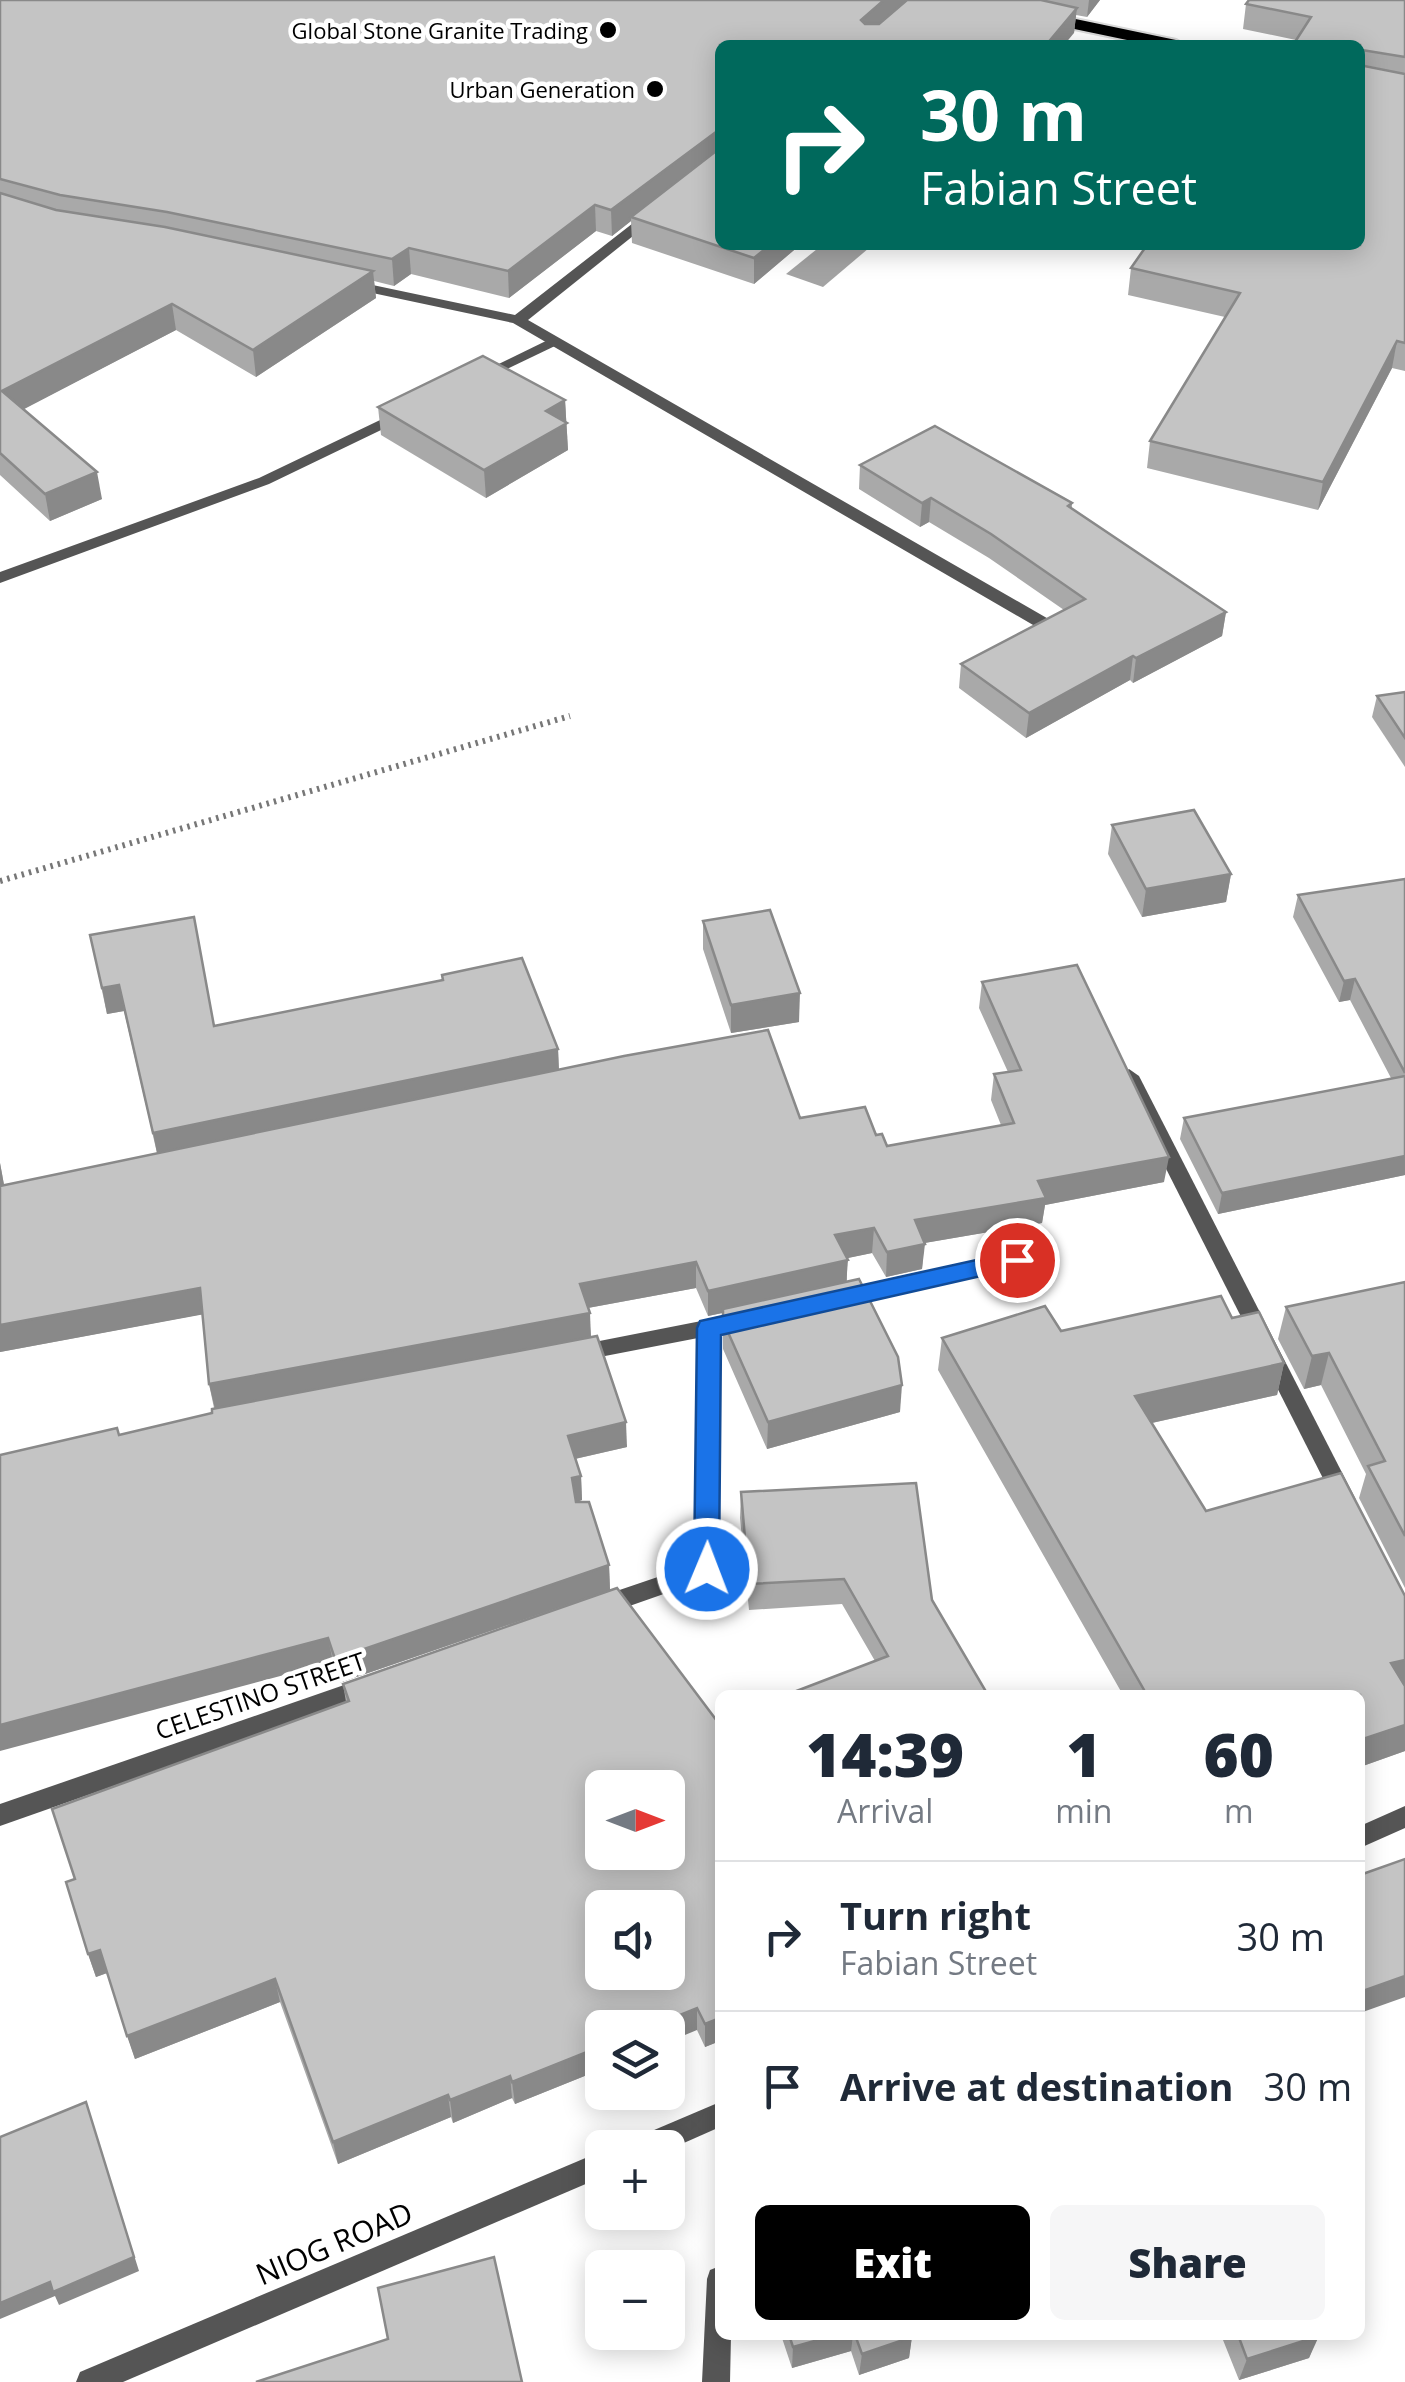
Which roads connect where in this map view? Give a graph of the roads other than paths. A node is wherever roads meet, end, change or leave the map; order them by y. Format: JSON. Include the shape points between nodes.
{"nodes":[{"id":1,"x":1020,"y":12,"type":"edge"},
{"id":2,"x":1152,"y":40,"type":"edge"},
{"id":3,"x":658,"y":211,"type":"edge"},
{"id":4,"x":324,"y":279,"type":"edge"},
{"id":5,"x":518,"y":320,"type":"junction"},
{"id":6,"x":552,"y":342,"type":"junction"},
{"id":7,"x":462,"y":386,"type":"edge"},
{"id":8,"x":426,"y":403,"type":"edge"},
{"id":9,"x":0,"y":578,"type":"edge"},
{"id":10,"x":1046,"y":625,"type":"edge"},
{"id":11,"x":1124,"y":1066,"type":"edge"},
{"id":12,"x":1017,"y":1260,"type":"dead end"},
{"id":13,"x":824,"y":1302,"type":"edge"},
{"id":14,"x":767,"y":1315,"type":"edge"},
{"id":15,"x":709,"y":1328,"type":"junction"},
{"id":16,"x":556,"y":1357,"type":"edge"},
{"id":17,"x":1353,"y":1516,"type":"edge"},
{"id":18,"x":577,"y":1614,"type":"edge"},
{"id":19,"x":391,"y":1679,"type":"edge"},
{"id":20,"x":0,"y":1815,"type":"edge"},
{"id":21,"x":1405,"y":1817,"type":"edge"},
{"id":22,"x":1365,"y":1835,"type":"edge"},
{"id":23,"x":715,"y":2116,"type":"edge"},
{"id":24,"x":683,"y":2130,"type":"edge"},
{"id":25,"x":585,"y":2171,"type":"edge"},
{"id":26,"x":718,"y":2340,"type":"edge"},
{"id":27,"x":90,"y":2382,"type":"edge"},
{"id":28,"x":716,"y":2382,"type":"edge"}],
"edges":[{"from":1,"to":2,"type":"highway"},
{"from":3,"to":5,"type":"street"},
{"from":4,"to":5,"type":"street"},
{"from":5,"to":6,"type":"street"},
{"from":6,"to":7,"type":"street"},
{"from":6,"to":10,"type":"street"},
{"from":8,"to":9,"type":"street","via":[[264,481]]},
{"from":11,"to":17,"type":"street"},
{"from":12,"to":13,"type":"street"},
{"from":14,"to":15,"type":"street"},
{"from":15,"to":16,"type":"street"},
{"from":15,"to":18,"type":"street","via":[[707,1569]]},
{"from":19,"to":20,"type":"street","name":"CELESTINO STREET"},
{"from":21,"to":22,"type":"street"},
{"from":23,"to":24,"type":"street"},
{"from":25,"to":27,"type":"street","name":"NIOG ROAD"},
{"from":26,"to":28,"type":"street"}]}
